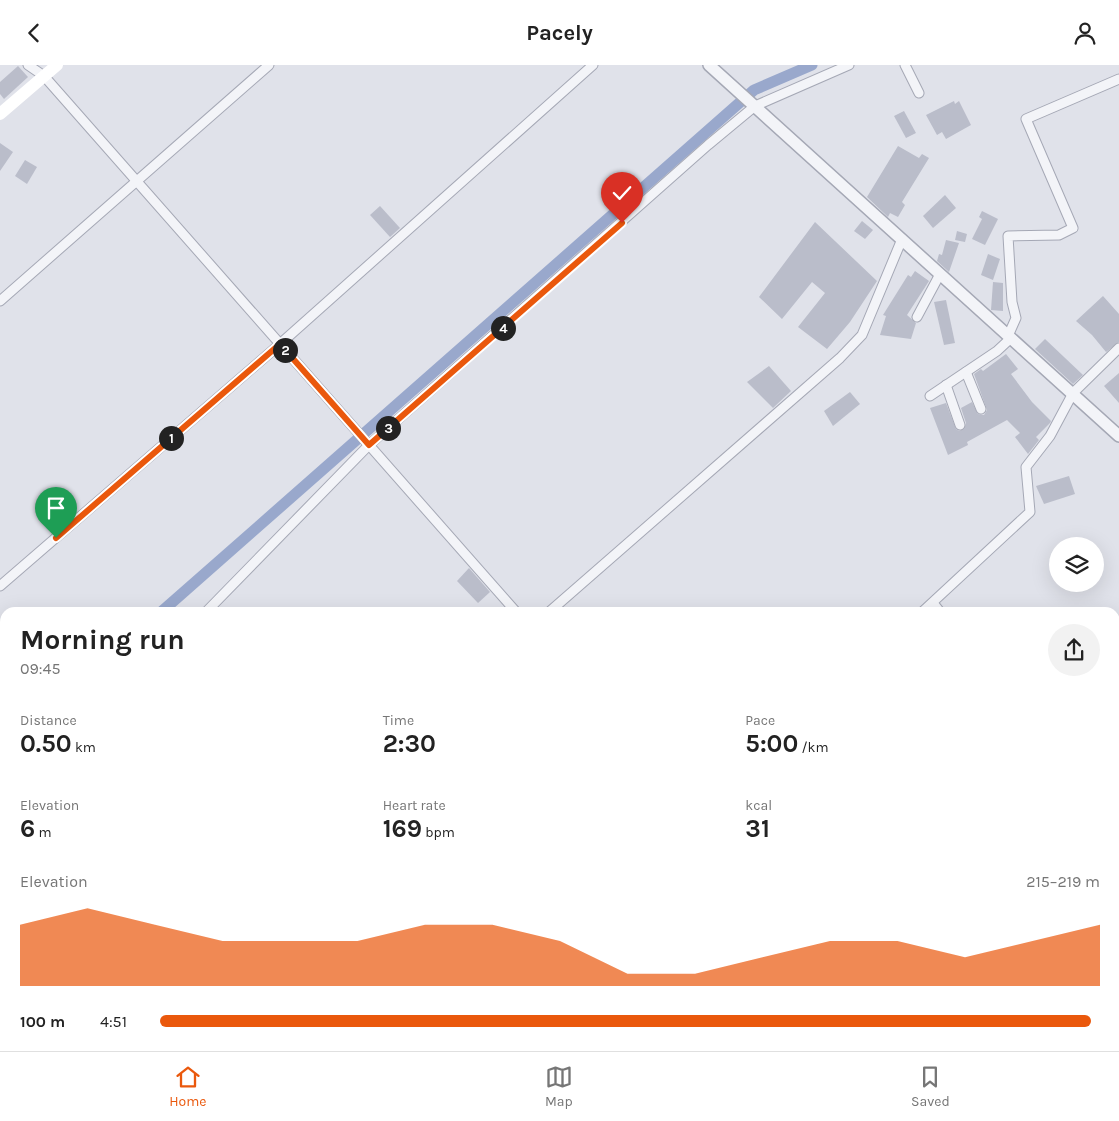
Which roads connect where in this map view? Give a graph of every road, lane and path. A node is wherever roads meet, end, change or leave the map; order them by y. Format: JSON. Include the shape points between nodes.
{"nodes":[{"id":1,"x":28,"y":65,"type":"edge"},
{"id":2,"x":57,"y":65,"type":"edge"},
{"id":3,"x":269,"y":65,"type":"edge"},
{"id":4,"x":593,"y":65,"type":"edge"},
{"id":5,"x":849,"y":65,"type":"edge"},
{"id":6,"x":905,"y":65,"type":"edge"},
{"id":7,"x":717,"y":67,"type":"edge"},
{"id":8,"x":44,"y":76,"type":"junction"},
{"id":9,"x":1119,"y":79,"type":"edge"},
{"id":10,"x":919,"y":93,"type":"dead end"},
{"id":11,"x":754,"y":104,"type":"junction"},
{"id":12,"x":0,"y":114,"type":"edge"},
{"id":13,"x":137,"y":181,"type":"junction"},
{"id":14,"x":902,"y":239,"type":"junction"},
{"id":15,"x":940,"y":274,"type":"junction"},
{"id":16,"x":0,"y":301,"type":"edge"},
{"id":17,"x":917,"y":317,"type":"dead end"},
{"id":18,"x":1010,"y":337,"type":"junction"},
{"id":19,"x":280,"y":344,"type":"junction"},
{"id":20,"x":1119,"y":348,"type":"edge"},
{"id":21,"x":966,"y":372,"type":"junction"},
{"id":22,"x":946,"y":385,"type":"junction"},
{"id":23,"x":1073,"y":393,"type":"junction"},
{"id":24,"x":930,"y":396,"type":"dead end"},
{"id":25,"x":981,"y":409,"type":"dead end"},
{"id":26,"x":960,"y":425,"type":"dead end"},
{"id":27,"x":1119,"y":435,"type":"edge"},
{"id":28,"x":369,"y":445,"type":"junction"},
{"id":29,"x":0,"y":586,"type":"edge"},
{"id":30,"x":932,"y":603,"type":"junction"},
{"id":31,"x":210,"y":607,"type":"edge"},
{"id":32,"x":512,"y":607,"type":"edge"},
{"id":33,"x":555,"y":607,"type":"edge"},
{"id":34,"x":928,"y":607,"type":"edge"},
{"id":35,"x":936,"y":607,"type":"edge"}],
"edges":[{"from":1,"to":8,"type":"street"},
{"from":2,"to":8,"type":"main road"},
{"from":3,"to":13,"type":"street"},
{"from":4,"to":19,"type":"street"},
{"from":5,"to":11,"type":"street"},
{"from":6,"to":10,"type":"street"},
{"from":7,"to":11,"type":"street"},
{"from":8,"to":12,"type":"main road"},
{"from":8,"to":13,"type":"street"},
{"from":9,"to":18,"type":"street","via":[[1026,119],[1073,228],[1059,235],[1008,236],[1016,318]]},
{"from":11,"to":14,"type":"street"},
{"from":11,"to":28,"type":"street"},
{"from":13,"to":16,"type":"street"},
{"from":13,"to":19,"type":"street"},
{"from":14,"to":15,"type":"street"},
{"from":14,"to":33,"type":"street","via":[[862,335],[840,358]]},
{"from":15,"to":17,"type":"street"},
{"from":15,"to":18,"type":"street"},
{"from":18,"to":21,"type":"street","via":[[997,351]]},
{"from":18,"to":23,"type":"street"},
{"from":19,"to":28,"type":"street"},
{"from":19,"to":29,"type":"street"},
{"from":20,"to":23,"type":"street"},
{"from":21,"to":22,"type":"street"},
{"from":21,"to":25,"type":"street"},
{"from":22,"to":24,"type":"street"},
{"from":22,"to":26,"type":"street"},
{"from":23,"to":27,"type":"street"},
{"from":23,"to":30,"type":"street","via":[[1050,436],[1026,467],[1030,512]]},
{"from":28,"to":31,"type":"street"},
{"from":28,"to":32,"type":"street"},
{"from":30,"to":34,"type":"street"},
{"from":30,"to":35,"type":"street"}]}
